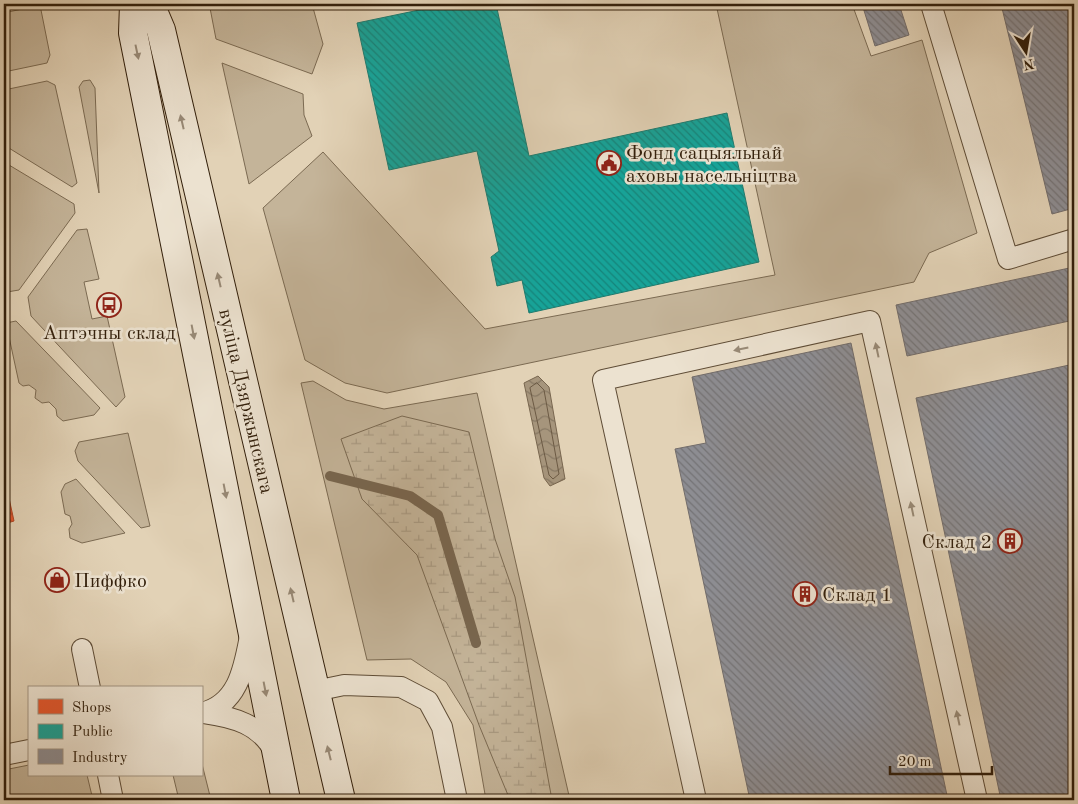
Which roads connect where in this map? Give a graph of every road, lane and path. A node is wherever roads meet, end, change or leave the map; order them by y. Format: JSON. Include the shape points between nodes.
{"nodes":[{"id":1,"x":134,"y":4,"type":"edge"},
{"id":2,"x":150,"y":4,"type":"edge"},
{"id":3,"x":931,"y":4,"type":"edge"},
{"id":4,"x":1074,"y":239,"type":"edge"},
{"id":5,"x":252,"y":624,"type":"junction"},
{"id":6,"x":82,"y":649,"type":"dead end"},
{"id":7,"x":90,"y":686,"type":"edge"},
{"id":8,"x":314,"y":691,"type":"junction"},
{"id":9,"x":202,"y":713,"type":"edge"},
{"id":10,"x":28,"y":750,"type":"edge"},
{"id":11,"x":4,"y":755,"type":"edge"},
{"id":12,"x":278,"y":759,"type":"junction"},
{"id":13,"x":108,"y":776,"type":"edge"},
{"id":14,"x":114,"y":800,"type":"edge"},
{"id":15,"x":286,"y":800,"type":"edge"},
{"id":16,"x":341,"y":800,"type":"edge"},
{"id":17,"x":458,"y":800,"type":"edge"},
{"id":18,"x":696,"y":800,"type":"edge"},
{"id":19,"x":977,"y":800,"type":"edge"}],
"edges":[{"from":1,"to":5,"type":"main road","name":"вуліца Дзяржынскага","one_way":true,"via":[[133,33]]},
{"from":8,"to":2,"type":"main road","name":"вуліца Дзяржынскага","one_way":true,"via":[[164,45]]},
{"from":3,"to":4,"type":"lane","via":[[1008,259]]},
{"from":5,"to":9,"type":"lane","via":[[244,667],[236,688],[222,705]]},
{"from":5,"to":12,"type":"main road","name":"вуліца Дзяржынскага","one_way":true},
{"from":6,"to":7,"type":"lane"},
{"from":16,"to":8,"type":"main road","name":"вуліца Дзяржынскага","one_way":true},
{"from":8,"to":17,"type":"lane","via":[[344,684],[401,687],[428,701],[442,727]]},
{"from":9,"to":12,"type":"lane","via":[[246,723],[264,735]]},
{"from":10,"to":11,"type":"lane"},
{"from":12,"to":15,"type":"main road","name":"вуліца Дзяржынскага"},
{"from":13,"to":14,"type":"lane"},
{"from":19,"to":18,"type":"lane","one_way":true,"via":[[870,321],[603,380]]}]}
